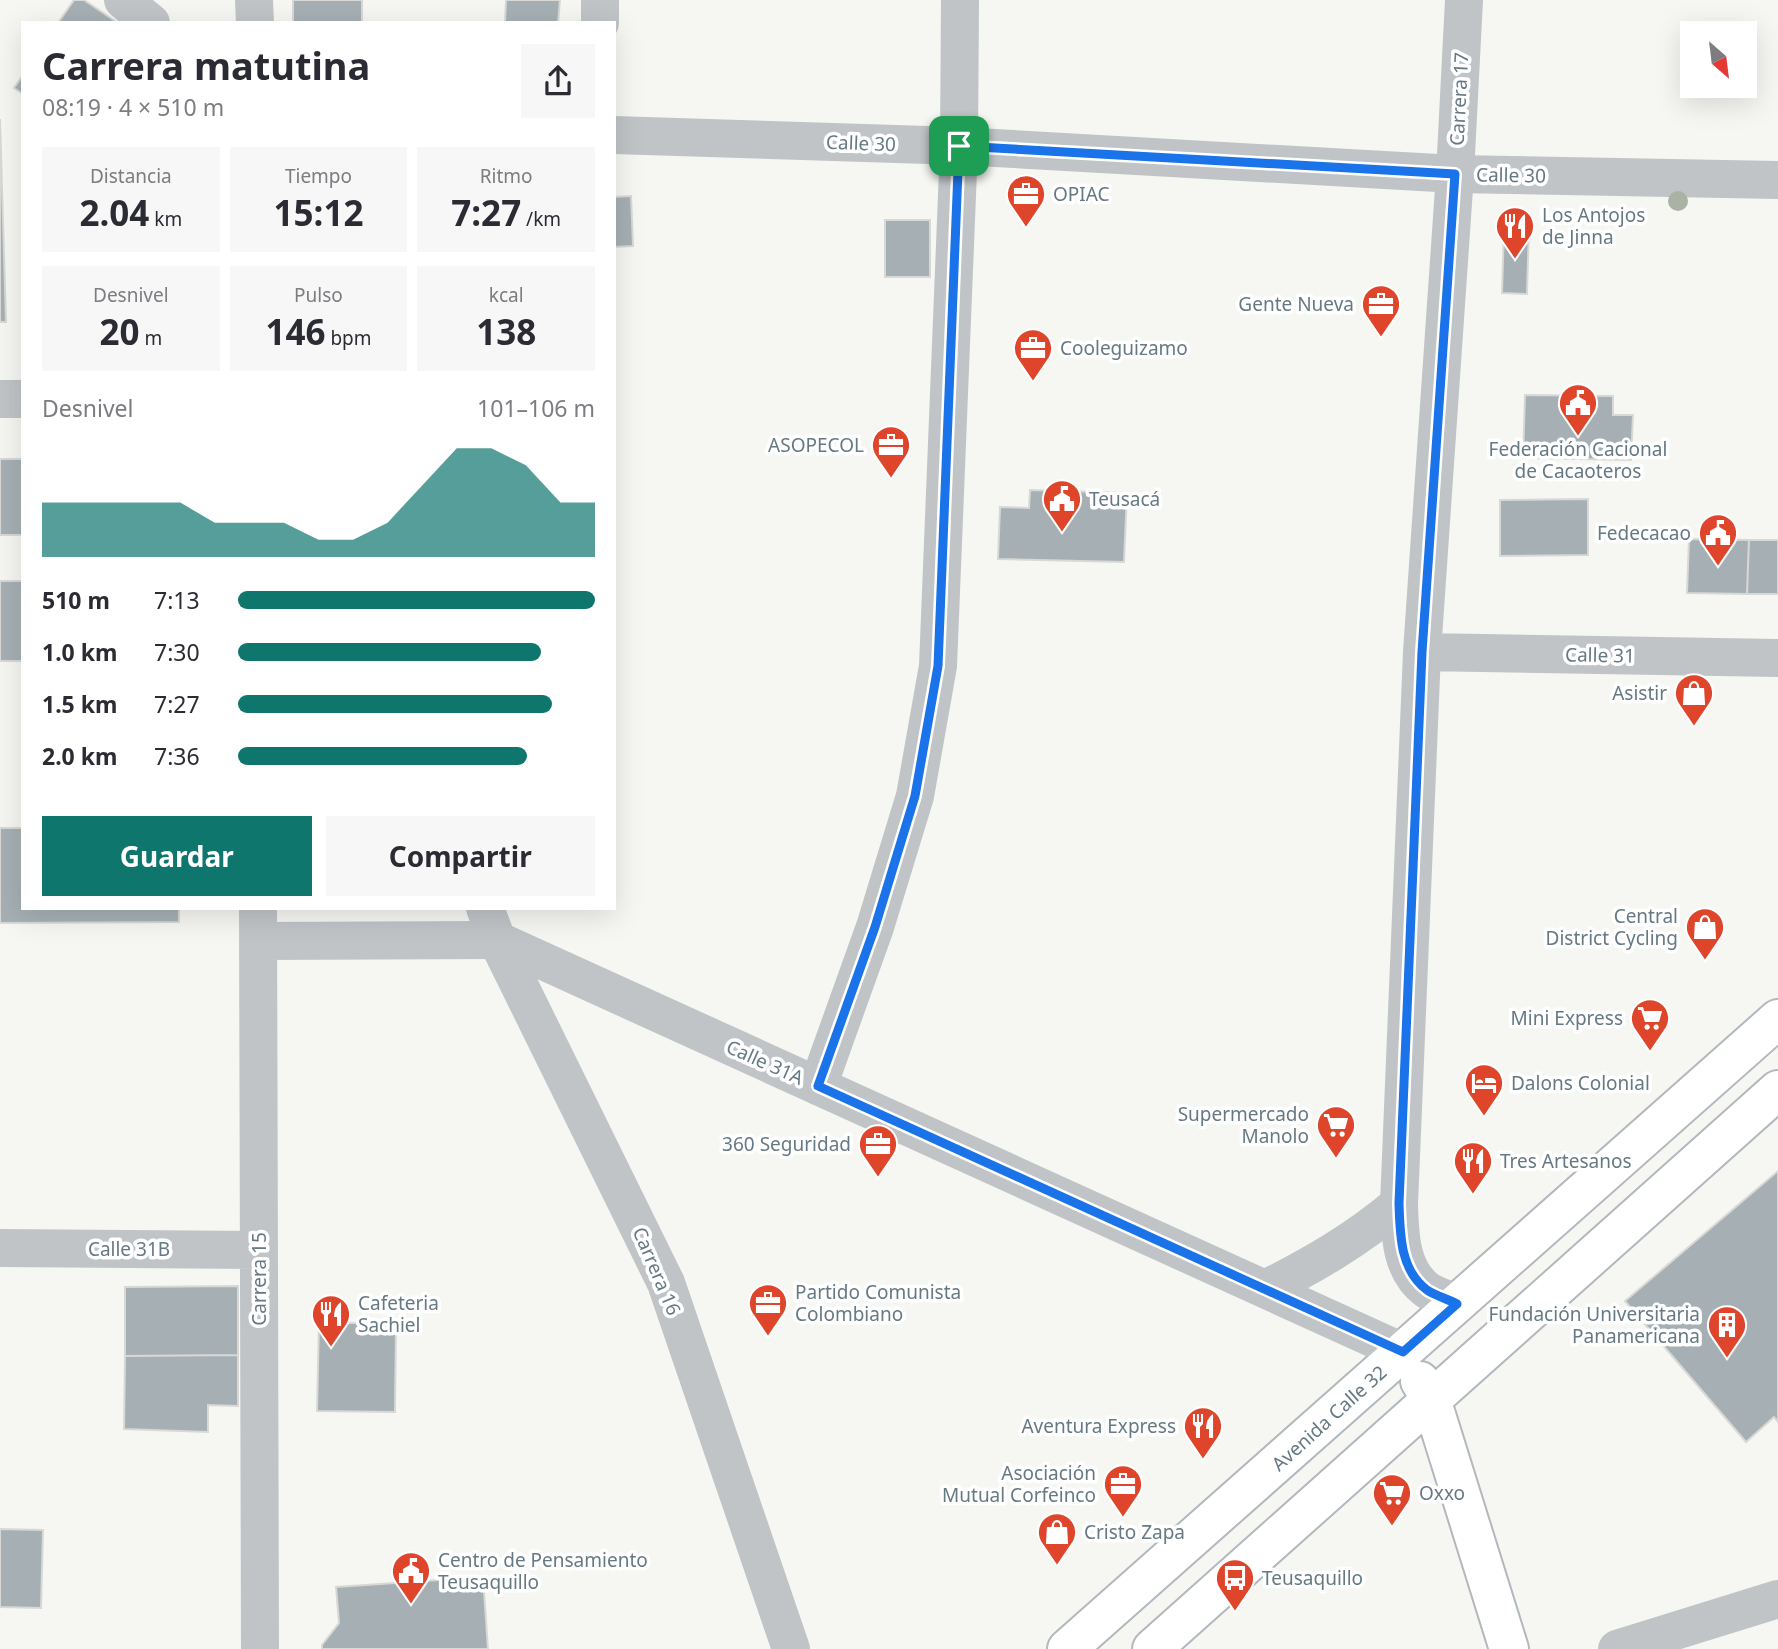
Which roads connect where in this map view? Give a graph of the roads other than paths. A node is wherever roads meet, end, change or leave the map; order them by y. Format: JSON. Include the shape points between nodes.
{"nodes":[{"id":1,"x":123,"y":0,"type":"edge"},
{"id":2,"x":254,"y":0,"type":"edge"},
{"id":3,"x":600,"y":0,"type":"edge"},
{"id":4,"x":960,"y":0,"type":"edge"},
{"id":5,"x":1464,"y":0,"type":"edge"},
{"id":6,"x":149,"y":21,"type":"edge"},
{"id":7,"x":255,"y":21,"type":"edge"},
{"id":8,"x":600,"y":21,"type":"edge"},
{"id":9,"x":616,"y":135,"type":"edge"},
{"id":10,"x":959,"y":146,"type":"junction"},
{"id":11,"x":1455,"y":174,"type":"junction"},
{"id":12,"x":1778,"y":180,"type":"edge"},
{"id":13,"x":0,"y":399,"type":"edge"},
{"id":14,"x":21,"y":399,"type":"edge"},
{"id":15,"x":1422,"y":652,"type":"junction"},
{"id":16,"x":1778,"y":658,"type":"edge"},
{"id":17,"x":491,"y":924,"type":"edge"},
{"id":18,"x":258,"y":925,"type":"edge"},
{"id":19,"x":1778,"y":1019,"type":"edge"},
{"id":20,"x":818,"y":1086,"type":"junction"},
{"id":21,"x":1778,"y":1090,"type":"edge"},
{"id":22,"x":1399,"y":1203,"type":"junction"},
{"id":23,"x":0,"y":1248,"type":"edge"},
{"id":24,"x":259,"y":1250,"type":"junction"},
{"id":25,"x":1265,"y":1289,"type":"junction"},
{"id":26,"x":1457,"y":1304,"type":"junction"},
{"id":27,"x":1403,"y":1352,"type":"junction"},
{"id":28,"x":1431,"y":1399,"type":"junction"},
{"id":29,"x":1778,"y":1599,"type":"edge"},
{"id":30,"x":260,"y":1649,"type":"edge"},
{"id":31,"x":790,"y":1649,"type":"edge"},
{"id":32,"x":1067,"y":1649,"type":"edge"},
{"id":33,"x":1152,"y":1649,"type":"edge"},
{"id":34,"x":1509,"y":1649,"type":"edge"},
{"id":35,"x":1617,"y":1649,"type":"edge"}],
"edges":[{"from":1,"to":6,"type":"street"},
{"from":2,"to":7,"type":"street"},
{"from":3,"to":8,"type":"street"},
{"from":4,"to":10,"type":"street"},
{"from":5,"to":11,"type":"street","name":"Carrera 17"},
{"from":9,"to":10,"type":"street","name":"Calle 30"},
{"from":10,"to":11,"type":"street","name":"Calle 30"},
{"from":10,"to":20,"type":"street","via":[[938,666],[915,796],[875,927]]},
{"from":11,"to":12,"type":"street","name":"Calle 30"},
{"from":11,"to":15,"type":"street","name":"Carrera 17"},
{"from":13,"to":14,"type":"street"},
{"from":15,"to":16,"type":"street","name":"Calle 31"},
{"from":15,"to":22,"type":"street","name":"Carrera 17"},
{"from":17,"to":18,"type":"street","name":"Calle 31A"},
{"from":17,"to":20,"type":"street","name":"Calle 31A"},
{"from":17,"to":31,"type":"street","name":"Carrera 16","via":[[666,1283]]},
{"from":18,"to":24,"type":"street","name":"Carrera 15"},
{"from":19,"to":26,"type":"main road","name":"Avenida Calle 32"},
{"from":20,"to":25,"type":"street","name":"Calle 31A"},
{"from":21,"to":28,"type":"main road"},
{"from":22,"to":25,"type":"street","via":[[1328,1257]]},
{"from":22,"to":26,"type":"street","name":"Carrera 17","via":[[1402,1249],[1412,1274],[1427,1290]]},
{"from":23,"to":24,"type":"street","name":"Calle 31B"},
{"from":24,"to":30,"type":"street","name":"Carrera 15"},
{"from":25,"to":27,"type":"street","name":"Calle 31A"},
{"from":26,"to":27,"type":"main road","name":"Avenida Calle 32"},
{"from":27,"to":28,"type":"main road"},
{"from":27,"to":32,"type":"main road","name":"Avenida Calle 32"},
{"from":28,"to":33,"type":"main road"},
{"from":28,"to":34,"type":"main road"},
{"from":29,"to":35,"type":"street"}]}
